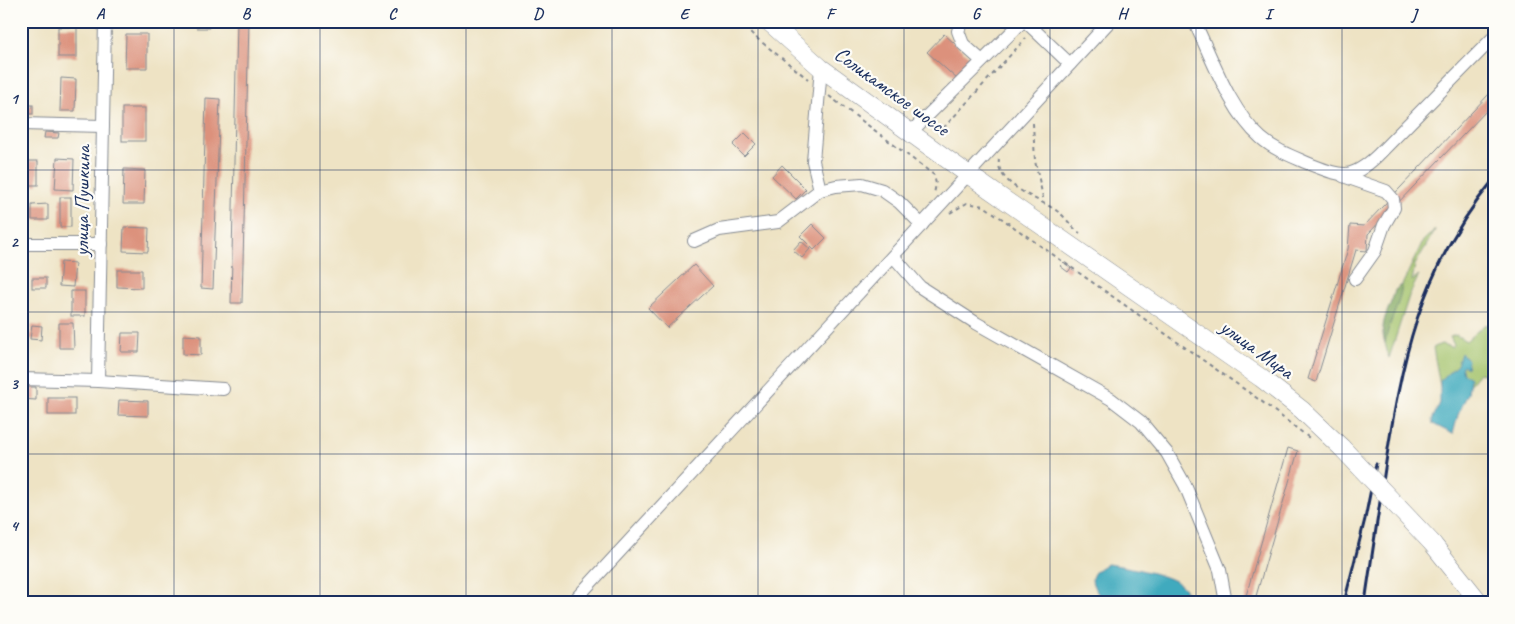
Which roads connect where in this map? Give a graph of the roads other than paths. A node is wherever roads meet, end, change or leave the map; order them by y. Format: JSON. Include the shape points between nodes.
{"nodes":[{"id":1,"x":105,"y":21,"type":"edge"},
{"id":2,"x":768,"y":21,"type":"edge"},
{"id":3,"x":962,"y":21,"type":"edge"},
{"id":4,"x":1110,"y":21,"type":"edge"},
{"id":5,"x":1194,"y":21,"type":"edge"},
{"id":6,"x":1022,"y":24,"type":"edge"},
{"id":7,"x":1494,"y":37,"type":"edge"},
{"id":8,"x":982,"y":61,"type":"junction"},
{"id":9,"x":1070,"y":64,"type":"junction"},
{"id":10,"x":822,"y":68,"type":"junction"},
{"id":11,"x":21,"y":124,"type":"edge"},
{"id":12,"x":103,"y":126,"type":"junction"},
{"id":13,"x":911,"y":132,"type":"junction"},
{"id":14,"x":969,"y":175,"type":"junction"},
{"id":15,"x":1343,"y":176,"type":"junction"},
{"id":16,"x":820,"y":190,"type":"junction"},
{"id":17,"x":922,"y":226,"type":"junction"},
{"id":18,"x":694,"y":242,"type":"dead end"},
{"id":19,"x":21,"y":244,"type":"edge"},
{"id":20,"x":101,"y":244,"type":"junction"},
{"id":21,"x":894,"y":256,"type":"junction"},
{"id":22,"x":1354,"y":279,"type":"dead end"},
{"id":23,"x":21,"y":379,"type":"edge"},
{"id":24,"x":98,"y":381,"type":"junction"},
{"id":25,"x":223,"y":389,"type":"dead end"},
{"id":26,"x":572,"y":603,"type":"edge"},
{"id":27,"x":1226,"y":603,"type":"edge"},
{"id":28,"x":1480,"y":603,"type":"edge"}],
"edges":[{"from":1,"to":12,"type":"street","name":"улица Пушкина"},
{"from":2,"to":10,"type":"highway","name":"Соликамское шоссе"},
{"from":3,"to":8,"type":"street","via":[[958,31],[963,44]]},
{"from":4,"to":9,"type":"street"},
{"from":5,"to":15,"type":"street","via":[[1233,101],[1260,137],[1291,156]]},
{"from":6,"to":8,"type":"street"},
{"from":6,"to":9,"type":"street"},
{"from":7,"to":15,"type":"street","via":[[1370,163]]},
{"from":8,"to":13,"type":"street"},
{"from":9,"to":14,"type":"street"},
{"from":10,"to":13,"type":"highway","name":"Соликамское шоссе"},
{"from":10,"to":16,"type":"street","via":[[813,161]]},
{"from":11,"to":12,"type":"street"},
{"from":12,"to":20,"type":"street","name":"улица Пушкина"},
{"from":13,"to":14,"type":"highway","name":"Соликамское шоссе"},
{"from":14,"to":17,"type":"street"},
{"from":14,"to":28,"type":"highway","name":"улица Мира","bridge":true,"via":[[1261,378],[1302,410],[1432,543]]},
{"from":15,"to":22,"type":"street","via":[[1386,191],[1394,203],[1375,250]]},
{"from":16,"to":17,"type":"street","via":[[862,184],[882,190]]},
{"from":16,"to":18,"type":"street","via":[[778,222],[719,230]]},
{"from":17,"to":21,"type":"street"},
{"from":19,"to":20,"type":"street"},
{"from":20,"to":24,"type":"street","name":"улица Пушкина"},
{"from":21,"to":26,"type":"street"},
{"from":21,"to":27,"type":"street","via":[[920,287],[976,323],[1110,399],[1141,422],[1167,453],[1185,485],[1220,570]]},
{"from":23,"to":24,"type":"street"},
{"from":24,"to":25,"type":"street"}]}
